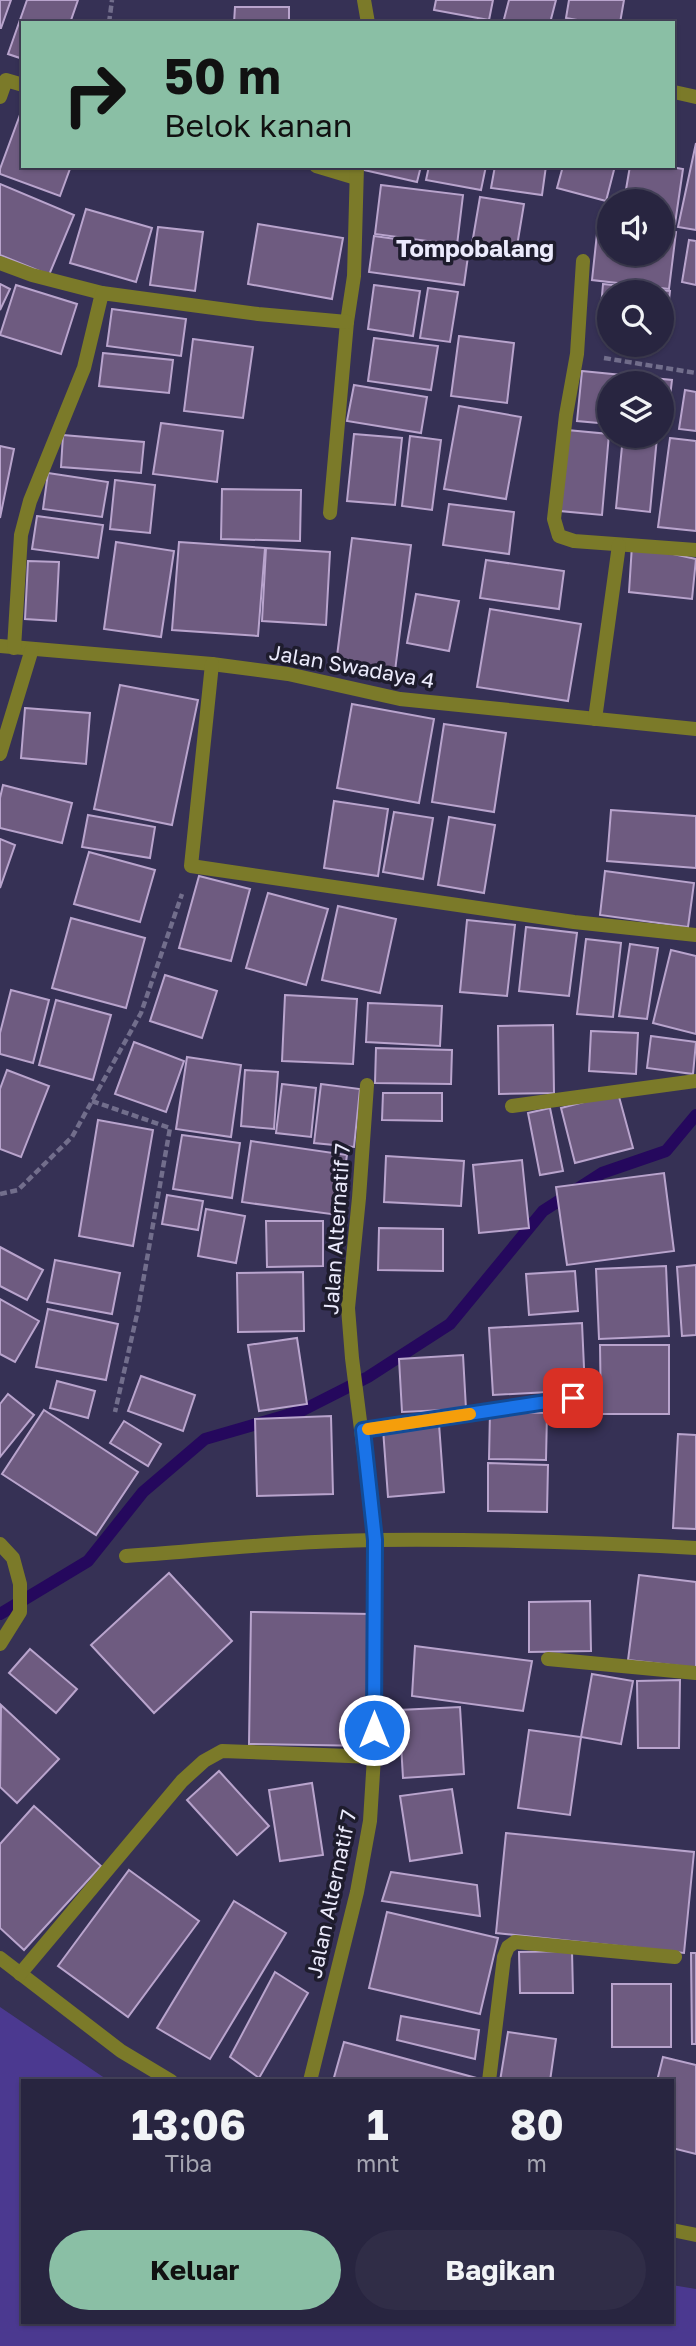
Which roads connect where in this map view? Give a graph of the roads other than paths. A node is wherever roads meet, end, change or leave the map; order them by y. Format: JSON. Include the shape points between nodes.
{"nodes":[{"id":1,"x":364,"y":0,"type":"edge"},
{"id":2,"x":368,"y":21,"type":"edge"},
{"id":3,"x":3,"y":79,"type":"edge"},
{"id":4,"x":21,"y":84,"type":"edge"},
{"id":5,"x":675,"y":92,"type":"edge"},
{"id":6,"x":0,"y":96,"type":"edge"},
{"id":7,"x":696,"y":97,"type":"edge"},
{"id":8,"x":329,"y":168,"type":"edge"},
{"id":9,"x":356,"y":172,"type":"edge"},
{"id":10,"x":583,"y":261,"type":"dead end"},
{"id":11,"x":0,"y":263,"type":"edge"},
{"id":12,"x":102,"y":293,"type":"junction"},
{"id":13,"x":347,"y":322,"type":"junction"},
{"id":14,"x":330,"y":513,"type":"dead end"},
{"id":15,"x":620,"y":545,"type":"junction"},
{"id":16,"x":696,"y":550,"type":"edge"},
{"id":17,"x":7,"y":647,"type":"edge"},
{"id":18,"x":32,"y":649,"type":"junction"},
{"id":19,"x":212,"y":664,"type":"junction"},
{"id":20,"x":595,"y":719,"type":"junction"},
{"id":21,"x":696,"y":729,"type":"edge"},
{"id":22,"x":0,"y":754,"type":"edge"},
{"id":23,"x":696,"y":935,"type":"edge"},
{"id":24,"x":696,"y":1081,"type":"edge"},
{"id":25,"x":367,"y":1085,"type":"dead end"},
{"id":26,"x":512,"y":1106,"type":"dead end"},
{"id":27,"x":573,"y":1398,"type":"dead end"},
{"id":28,"x":363,"y":1430,"type":"junction"},
{"id":29,"x":375,"y":1540,"type":"junction"},
{"id":30,"x":0,"y":1544,"type":"edge"},
{"id":31,"x":696,"y":1548,"type":"edge"},
{"id":32,"x":126,"y":1556,"type":"dead end"},
{"id":33,"x":0,"y":1644,"type":"edge"},
{"id":34,"x":548,"y":1659,"type":"dead end"},
{"id":35,"x":696,"y":1673,"type":"edge"},
{"id":36,"x":374,"y":1757,"type":"junction"},
{"id":37,"x":675,"y":1957,"type":"dead end"},
{"id":38,"x":0,"y":1958,"type":"edge"},
{"id":39,"x":20,"y":1974,"type":"junction"},
{"id":40,"x":168,"y":2079,"type":"edge"},
{"id":41,"x":310,"y":2079,"type":"edge"},
{"id":42,"x":489,"y":2079,"type":"edge"},
{"id":43,"x":674,"y":2230,"type":"edge"},
{"id":44,"x":696,"y":2235,"type":"edge"}],
"edges":[{"from":1,"to":2,"type":"street"},
{"from":3,"to":4,"type":"street"},
{"from":3,"to":6,"type":"street"},
{"from":5,"to":7,"type":"street"},
{"from":8,"to":9,"type":"street"},
{"from":9,"to":13,"type":"street","via":[[354,276]]},
{"from":10,"to":15,"type":"street","via":[[577,354],[554,519],[559,536]]},
{"from":11,"to":12,"type":"street"},
{"from":12,"to":13,"type":"street"},
{"from":12,"to":17,"type":"street","via":[[84,369],[30,500]]},
{"from":13,"to":14,"type":"street"},
{"from":15,"to":16,"type":"street"},
{"from":15,"to":20,"type":"street"},
{"from":17,"to":18,"type":"street","name":"Jalan Swadaya 4"},
{"from":18,"to":19,"type":"street","name":"Jalan Swadaya 4"},
{"from":18,"to":22,"type":"street"},
{"from":19,"to":20,"type":"street","name":"Jalan Swadaya 4","via":[[288,674],[400,699]]},
{"from":19,"to":23,"type":"street","via":[[191,866]]},
{"from":20,"to":21,"type":"street","name":"Jalan Swadaya 4"},
{"from":24,"to":26,"type":"street"},
{"from":25,"to":28,"type":"street","name":"Jalan Alternatif 7","via":[[348,1308]]},
{"from":27,"to":28,"type":"street"},
{"from":28,"to":29,"type":"street","name":"Jalan Alternatif 7"},
{"from":29,"to":31,"type":"street","via":[[598,1542]]},
{"from":29,"to":32,"type":"street"},
{"from":29,"to":36,"type":"street","name":"Jalan Alternatif 7"},
{"from":30,"to":33,"type":"street","via":[[13,1558],[20,1584],[20,1612]]},
{"from":34,"to":35,"type":"street"},
{"from":36,"to":39,"type":"street","via":[[222,1751],[204,1761],[182,1781]]},
{"from":36,"to":41,"type":"street","name":"Jalan Alternatif 7","via":[[370,1821],[357,1892]]},
{"from":37,"to":42,"type":"street","via":[[515,1942],[504,1958]]},
{"from":38,"to":39,"type":"street"},
{"from":39,"to":40,"type":"street","via":[[121,2051]]},
{"from":43,"to":44,"type":"street"}]}
